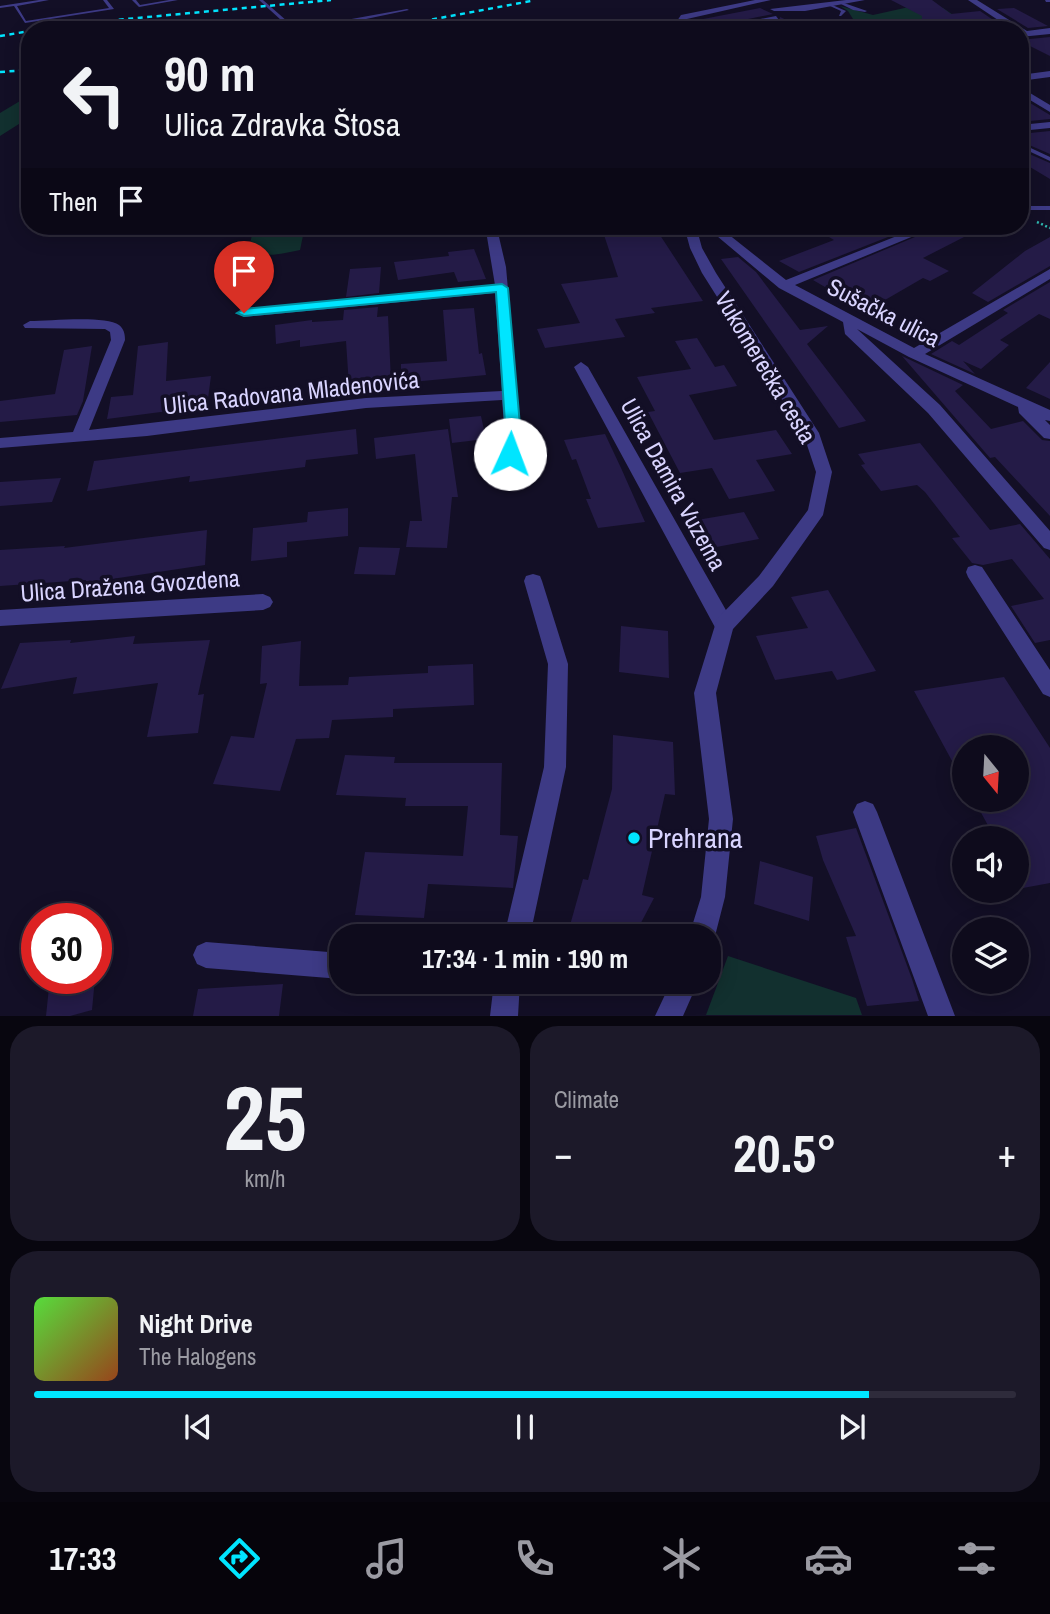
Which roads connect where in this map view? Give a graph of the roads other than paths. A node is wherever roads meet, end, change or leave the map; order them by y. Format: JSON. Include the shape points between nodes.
{"nodes":[{"id":1,"x":47,"y":0,"type":"edge"},
{"id":2,"x":105,"y":0,"type":"edge"},
{"id":3,"x":134,"y":0,"type":"edge"},
{"id":4,"x":176,"y":0,"type":"edge"},
{"id":5,"x":261,"y":0,"type":"edge"},
{"id":6,"x":769,"y":0,"type":"edge"},
{"id":7,"x":861,"y":0,"type":"edge"},
{"id":8,"x":972,"y":0,"type":"edge"},
{"id":9,"x":845,"y":2,"type":"edge"},
{"id":10,"x":15,"y":5,"type":"junction"},
{"id":11,"x":831,"y":5,"type":"junction"},
{"id":12,"x":0,"y":7,"type":"edge"},
{"id":13,"x":407,"y":10,"type":"dead end"},
{"id":14,"x":865,"y":11,"type":"dead end"},
{"id":15,"x":775,"y":14,"type":"junction"},
{"id":16,"x":840,"y":15,"type":"dead end"},
{"id":17,"x":362,"y":18,"type":"junction"},
{"id":18,"x":23,"y":21,"type":"edge"},
{"id":19,"x":31,"y":21,"type":"edge"},
{"id":20,"x":286,"y":21,"type":"edge"},
{"id":21,"x":346,"y":21,"type":"edge"},
{"id":22,"x":366,"y":21,"type":"edge"},
{"id":23,"x":679,"y":21,"type":"edge"},
{"id":24,"x":746,"y":21,"type":"edge"},
{"id":25,"x":777,"y":21,"type":"edge"},
{"id":26,"x":1004,"y":21,"type":"edge"},
{"id":27,"x":1050,"y":31,"type":"edge"},
{"id":28,"x":1029,"y":33,"type":"edge"},
{"id":29,"x":1050,"y":74,"type":"edge"},
{"id":30,"x":1029,"y":77,"type":"edge"},
{"id":31,"x":1029,"y":96,"type":"edge"},
{"id":32,"x":1050,"y":109,"type":"edge"},
{"id":33,"x":1050,"y":125,"type":"edge"},
{"id":34,"x":1029,"y":127,"type":"edge"},
{"id":35,"x":1029,"y":149,"type":"edge"},
{"id":36,"x":1050,"y":159,"type":"edge"},
{"id":37,"x":1029,"y":208,"type":"edge"},
{"id":38,"x":1050,"y":208,"type":"edge"},
{"id":39,"x":692,"y":235,"type":"edge"},
{"id":40,"x":722,"y":235,"type":"edge"},
{"id":41,"x":909,"y":235,"type":"edge"},
{"id":42,"x":493,"y":237,"type":"dead end"},
{"id":43,"x":1050,"y":273,"type":"edge"},
{"id":44,"x":783,"y":285,"type":"junction"},
{"id":45,"x":502,"y":288,"type":"junction"},
{"id":46,"x":244,"y":313,"type":"dead end"},
{"id":47,"x":850,"y":322,"type":"junction"},
{"id":48,"x":30,"y":325,"type":"dead end"},
{"id":49,"x":914,"y":354,"type":"junction"},
{"id":50,"x":581,"y":367,"type":"dead end"},
{"id":51,"x":510,"y":395,"type":"junction"},
{"id":52,"x":1022,"y":405,"type":"junction"},
{"id":53,"x":1050,"y":416,"type":"edge"},
{"id":54,"x":1050,"y":434,"type":"edge"},
{"id":55,"x":78,"y":438,"type":"junction"},
{"id":56,"x":0,"y":443,"type":"edge"},
{"id":57,"x":510,"y":454,"type":"dead end"},
{"id":58,"x":1050,"y":543,"type":"edge"},
{"id":59,"x":975,"y":572,"type":"dead end"},
{"id":60,"x":533,"y":581,"type":"dead end"},
{"id":61,"x":263,"y":602,"type":"dead end"},
{"id":62,"x":0,"y":618,"type":"edge"},
{"id":63,"x":724,"y":625,"type":"junction"},
{"id":64,"x":1050,"y":688,"type":"edge"},
{"id":65,"x":865,"y":812,"type":"dead end"},
{"id":66,"x":520,"y":924,"type":"edge"},
{"id":67,"x":705,"y":924,"type":"edge"},
{"id":68,"x":206,"y":955,"type":"dead end"},
{"id":69,"x":329,"y":965,"type":"edge"},
{"id":70,"x":506,"y":994,"type":"edge"},
{"id":71,"x":679,"y":994,"type":"edge"},
{"id":72,"x":504,"y":1016,"type":"edge"},
{"id":73,"x":668,"y":1016,"type":"edge"},
{"id":74,"x":942,"y":1016,"type":"edge"}],
"edges":[{"from":1,"to":10,"type":"lane"},
{"from":2,"to":19,"type":"lane","via":[[112,9]]},
{"from":3,"to":4,"type":"lane","via":[[139,6]]},
{"from":5,"to":20,"type":"lane"},
{"from":6,"to":15,"type":"street"},
{"from":6,"to":23,"type":"street"},
{"from":7,"to":9,"type":"street"},
{"from":8,"to":26,"type":"street"},
{"from":9,"to":11,"type":"street"},
{"from":9,"to":14,"type":"lane"},
{"from":10,"to":12,"type":"lane"},
{"from":10,"to":18,"type":"lane"},
{"from":11,"to":15,"type":"street"},
{"from":11,"to":16,"type":"lane","via":[[844,11]]},
{"from":13,"to":17,"type":"lane"},
{"from":15,"to":24,"type":"street"},
{"from":15,"to":25,"type":"street"},
{"from":17,"to":21,"type":"lane"},
{"from":17,"to":22,"type":"lane"},
{"from":27,"to":28,"type":"street"},
{"from":29,"to":30,"type":"street"},
{"from":31,"to":32,"type":"street"},
{"from":33,"to":34,"type":"street"},
{"from":35,"to":36,"type":"lane"},
{"from":37,"to":38,"type":"lane"},
{"from":39,"to":63,"type":"street","name":"Vukomerečka cesta","via":[[709,273],[811,433],[824,472],[817,511],[766,580]]},
{"from":40,"to":44,"type":"street","name":"Sušačka ulica"},
{"from":41,"to":44,"type":"street"},
{"from":42,"to":45,"type":"street"},
{"from":43,"to":49,"type":"street"},
{"from":44,"to":47,"type":"street","name":"Sušačka ulica"},
{"from":45,"to":46,"type":"street"},
{"from":45,"to":51,"type":"street"},
{"from":47,"to":49,"type":"street","name":"Sušačka ulica"},
{"from":47,"to":58,"type":"street","via":[[850,331],[934,410]]},
{"from":48,"to":55,"type":"street","via":[[106,325],[118,332]]},
{"from":49,"to":52,"type":"street","name":"Sušačka ulica"},
{"from":50,"to":63,"type":"street","name":"Ulica Damira Vuzema"},
{"from":51,"to":55,"type":"street","name":"Ulica Radovana Mladenovića","via":[[366,403]]},
{"from":51,"to":57,"type":"street"},
{"from":52,"to":53,"type":"street","name":"Sušačka ulica"},
{"from":52,"to":54,"type":"street"},
{"from":55,"to":56,"type":"street","name":"Ulica Radovana Mladenovića"},
{"from":59,"to":64,"type":"street"},
{"from":60,"to":66,"type":"street","via":[[558,664],[555,767]]},
{"from":61,"to":62,"type":"street","name":"Ulica Dražena Gvozdena"},
{"from":63,"to":67,"type":"street","name":"Vukomerečka cesta","via":[[705,693],[720,819],[713,897]]},
{"from":65,"to":74,"type":"street"},
{"from":68,"to":69,"type":"street"},
{"from":70,"to":72,"type":"street"},
{"from":71,"to":73,"type":"street"}]}
